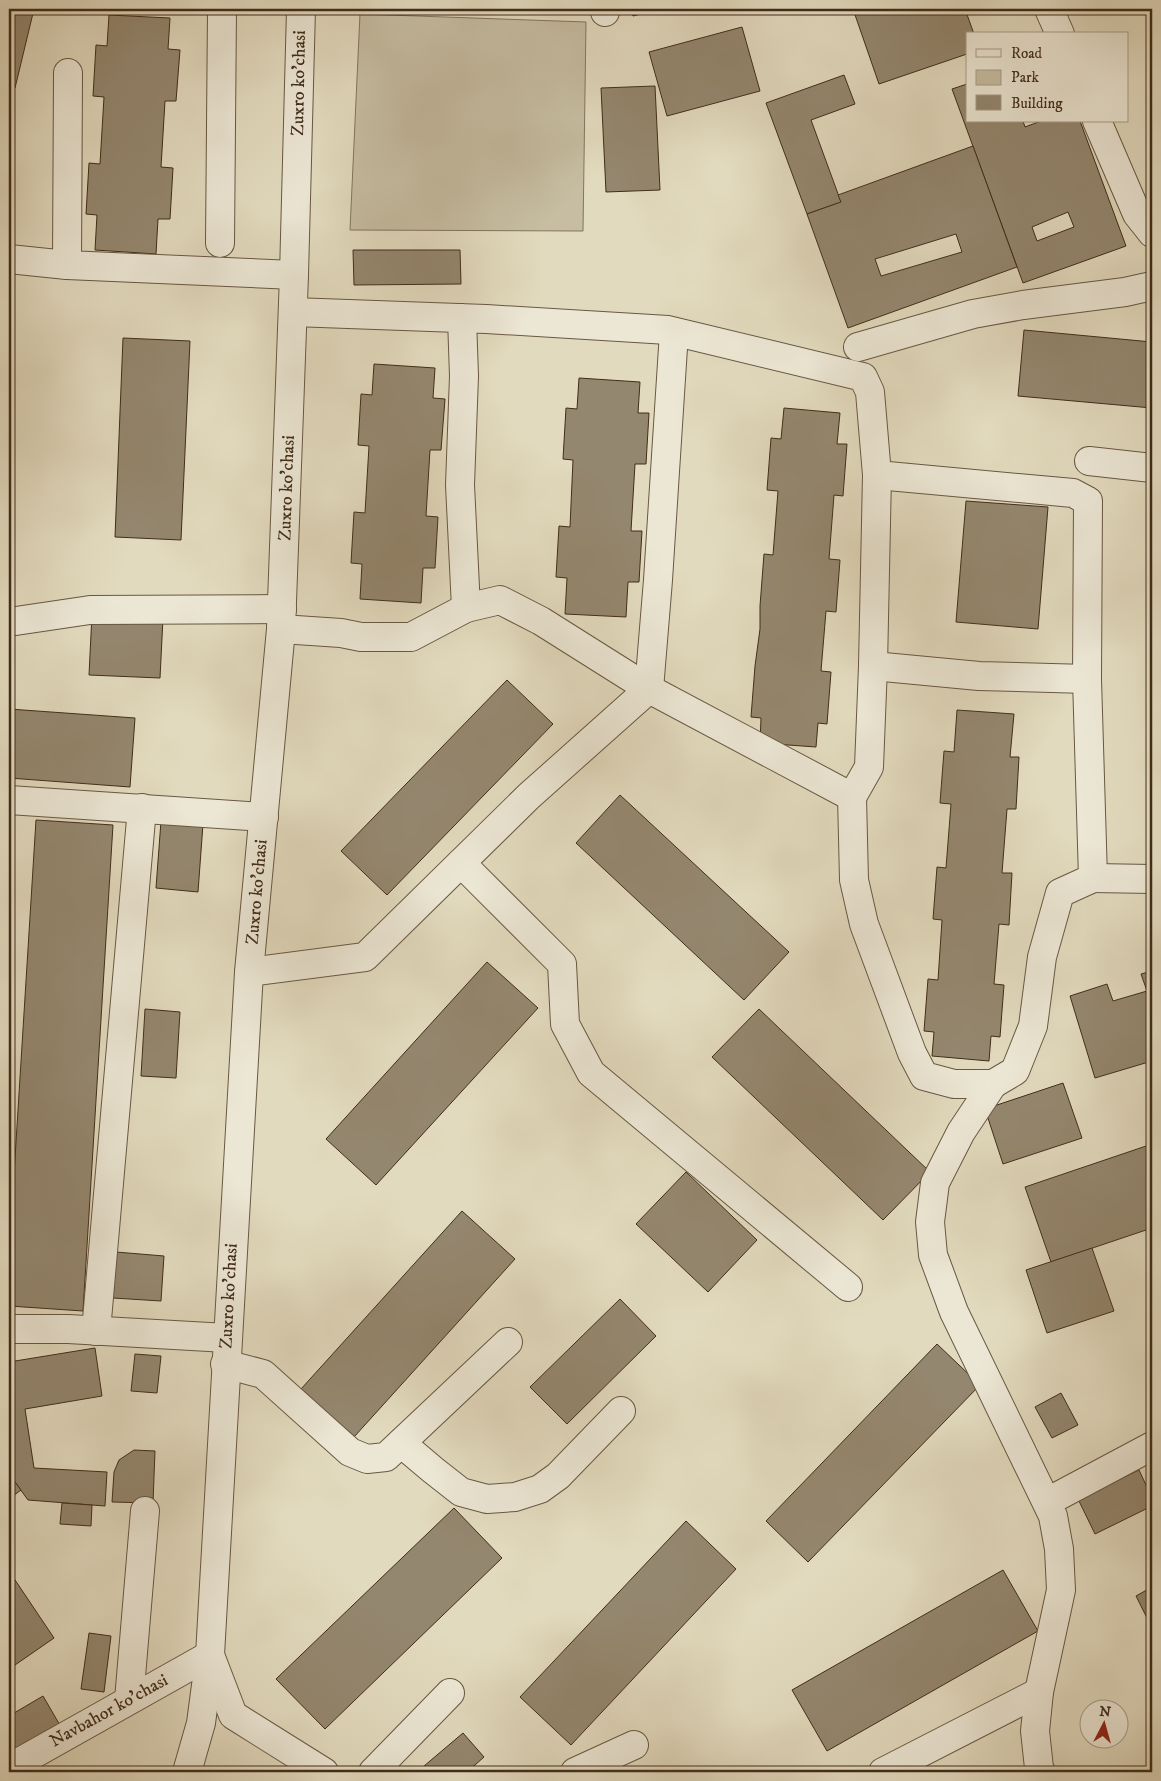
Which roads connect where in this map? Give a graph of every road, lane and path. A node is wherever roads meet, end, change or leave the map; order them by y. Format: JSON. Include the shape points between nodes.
{"nodes":[{"id":1,"x":222,"y":9,"type":"edge"},
{"id":2,"x":301,"y":9,"type":"edge"},
{"id":3,"x":1049,"y":9,"type":"edge"},
{"id":4,"x":1059,"y":32,"type":"edge"},
{"id":5,"x":68,"y":73,"type":"dead end"},
{"id":6,"x":1097,"y":122,"type":"edge"},
{"id":7,"x":1152,"y":233,"type":"edge"},
{"id":8,"x":220,"y":242,"type":"dead end"},
{"id":9,"x":9,"y":259,"type":"edge"},
{"id":10,"x":67,"y":265,"type":"junction"},
{"id":11,"x":294,"y":275,"type":"junction"},
{"id":12,"x":1152,"y":286,"type":"edge"},
{"id":13,"x":293,"y":312,"type":"junction"},
{"id":14,"x":462,"y":318,"type":"junction"},
{"id":15,"x":674,"y":332,"type":"junction"},
{"id":16,"x":858,"y":348,"type":"dead end"},
{"id":17,"x":1089,"y":461,"type":"dead end"},
{"id":18,"x":1152,"y":468,"type":"edge"},
{"id":19,"x":877,"y":475,"type":"junction"},
{"id":20,"x":466,"y":608,"type":"junction"},
{"id":21,"x":282,"y":619,"type":"junction"},
{"id":22,"x":9,"y":622,"type":"edge"},
{"id":23,"x":873,"y":666,"type":"junction"},
{"id":24,"x":1087,"y":679,"type":"junction"},
{"id":25,"x":649,"y":688,"type":"junction"},
{"id":26,"x":852,"y":797,"type":"junction"},
{"id":27,"x":9,"y":800,"type":"edge"},
{"id":28,"x":142,"y":808,"type":"junction"},
{"id":29,"x":264,"y":817,"type":"junction"},
{"id":30,"x":461,"y":863,"type":"junction"},
{"id":31,"x":1094,"y":878,"type":"junction"},
{"id":32,"x":1152,"y":879,"type":"edge"},
{"id":33,"x":249,"y":972,"type":"junction"},
{"id":34,"x":993,"y":1084,"type":"junction"},
{"id":35,"x":848,"y":1287,"type":"dead end"},
{"id":36,"x":9,"y":1329,"type":"edge"},
{"id":37,"x":96,"y":1331,"type":"junction"},
{"id":38,"x":508,"y":1342,"type":"dead end"},
{"id":39,"x":226,"y":1351,"type":"junction"},
{"id":40,"x":621,"y":1411,"type":"dead end"},
{"id":41,"x":401,"y":1443,"type":"junction"},
{"id":42,"x":1152,"y":1446,"type":"edge"},
{"id":43,"x":1047,"y":1502,"type":"junction"},
{"id":44,"x":145,"y":1511,"type":"dead end"},
{"id":45,"x":210,"y":1654,"type":"junction"},
{"id":46,"x":1039,"y":1692,"type":"junction"},
{"id":47,"x":450,"y":1693,"type":"dead end"},
{"id":48,"x":129,"y":1700,"type":"junction"},
{"id":49,"x":634,"y":1745,"type":"dead end"},
{"id":50,"x":9,"y":1768,"type":"edge"},
{"id":51,"x":187,"y":1772,"type":"edge"},
{"id":52,"x":324,"y":1772,"type":"edge"},
{"id":53,"x":373,"y":1772,"type":"edge"},
{"id":54,"x":575,"y":1772,"type":"edge"},
{"id":55,"x":883,"y":1772,"type":"edge"},
{"id":56,"x":1042,"y":1772,"type":"edge"}],
"edges":[{"from":1,"to":8,"type":"street"},
{"from":2,"to":11,"type":"street","name":"Zuxro ko'chasi"},
{"from":3,"to":4,"type":"street"},
{"from":5,"to":10,"type":"street"},
{"from":6,"to":7,"type":"street","via":[[1137,214]]},
{"from":9,"to":10,"type":"street"},
{"from":10,"to":11,"type":"street"},
{"from":11,"to":13,"type":"street","name":"Zuxro ko'chasi"},
{"from":12,"to":16,"type":"street","via":[[973,314]]},
{"from":13,"to":14,"type":"street"},
{"from":13,"to":21,"type":"street","name":"Zuxro ko'chasi"},
{"from":14,"to":15,"type":"street"},
{"from":14,"to":20,"type":"street","via":[[464,376],[460,485]]},
{"from":15,"to":19,"type":"street","via":[[863,377],[870,392]]},
{"from":15,"to":25,"type":"street"},
{"from":17,"to":18,"type":"street"},
{"from":19,"to":23,"type":"street"},
{"from":19,"to":24,"type":"street","via":[[1073,493],[1088,501]]},
{"from":20,"to":21,"type":"street","via":[[411,637],[361,637]]},
{"from":20,"to":25,"type":"street","via":[[500,600],[541,621]]},
{"from":21,"to":22,"type":"street","via":[[90,610]]},
{"from":21,"to":29,"type":"street","name":"Zuxro ko'chasi"},
{"from":23,"to":24,"type":"street","via":[[979,676]]},
{"from":23,"to":26,"type":"street","via":[[870,767]]},
{"from":24,"to":31,"type":"street"},
{"from":25,"to":26,"type":"street"},
{"from":25,"to":30,"type":"street","via":[[529,796]]},
{"from":26,"to":34,"type":"street","via":[[854,880],[864,924],[912,1053],[924,1076],[954,1084]]},
{"from":27,"to":28,"type":"street"},
{"from":28,"to":29,"type":"street"},
{"from":28,"to":37,"type":"street"},
{"from":29,"to":33,"type":"street","name":"Zuxro ko'chasi"},
{"from":30,"to":33,"type":"street","via":[[365,957]]},
{"from":30,"to":35,"type":"street","via":[[562,964],[565,1024],[591,1073]]},
{"from":31,"to":32,"type":"street"},
{"from":31,"to":34,"type":"street","via":[[1060,894],[1042,957],[1033,1026],[1015,1071]]},
{"from":33,"to":39,"type":"street","name":"Zuxro ko'chasi"},
{"from":34,"to":43,"type":"street","via":[[960,1132],[935,1183],[930,1222],[932,1255],[954,1312]]},
{"from":36,"to":37,"type":"street"},
{"from":37,"to":39,"type":"street"},
{"from":38,"to":41,"type":"street"},
{"from":39,"to":41,"type":"street","via":[[263,1374],[350,1452],[367,1459],[386,1456]]},
{"from":39,"to":45,"type":"street","name":"Zuxro ko'chasi"},
{"from":40,"to":41,"type":"street","via":[[558,1476],[540,1489],[516,1497],[487,1499],[461,1492]]},
{"from":42,"to":43,"type":"street"},
{"from":43,"to":46,"type":"street","via":[[1059,1549],[1061,1590]]},
{"from":44,"to":48,"type":"street"},
{"from":45,"to":48,"type":"street","name":"Navbahor ko'chasi"},
{"from":45,"to":51,"type":"street","name":"Zuxro ko'chasi","via":[[201,1723]]},
{"from":45,"to":52,"type":"street","via":[[233,1715]]},
{"from":46,"to":55,"type":"street"},
{"from":46,"to":56,"type":"street","via":[[1035,1730]]},
{"from":47,"to":53,"type":"street"},
{"from":48,"to":50,"type":"street","name":"Navbahor ko'chasi"},
{"from":49,"to":54,"type":"street"}]}
